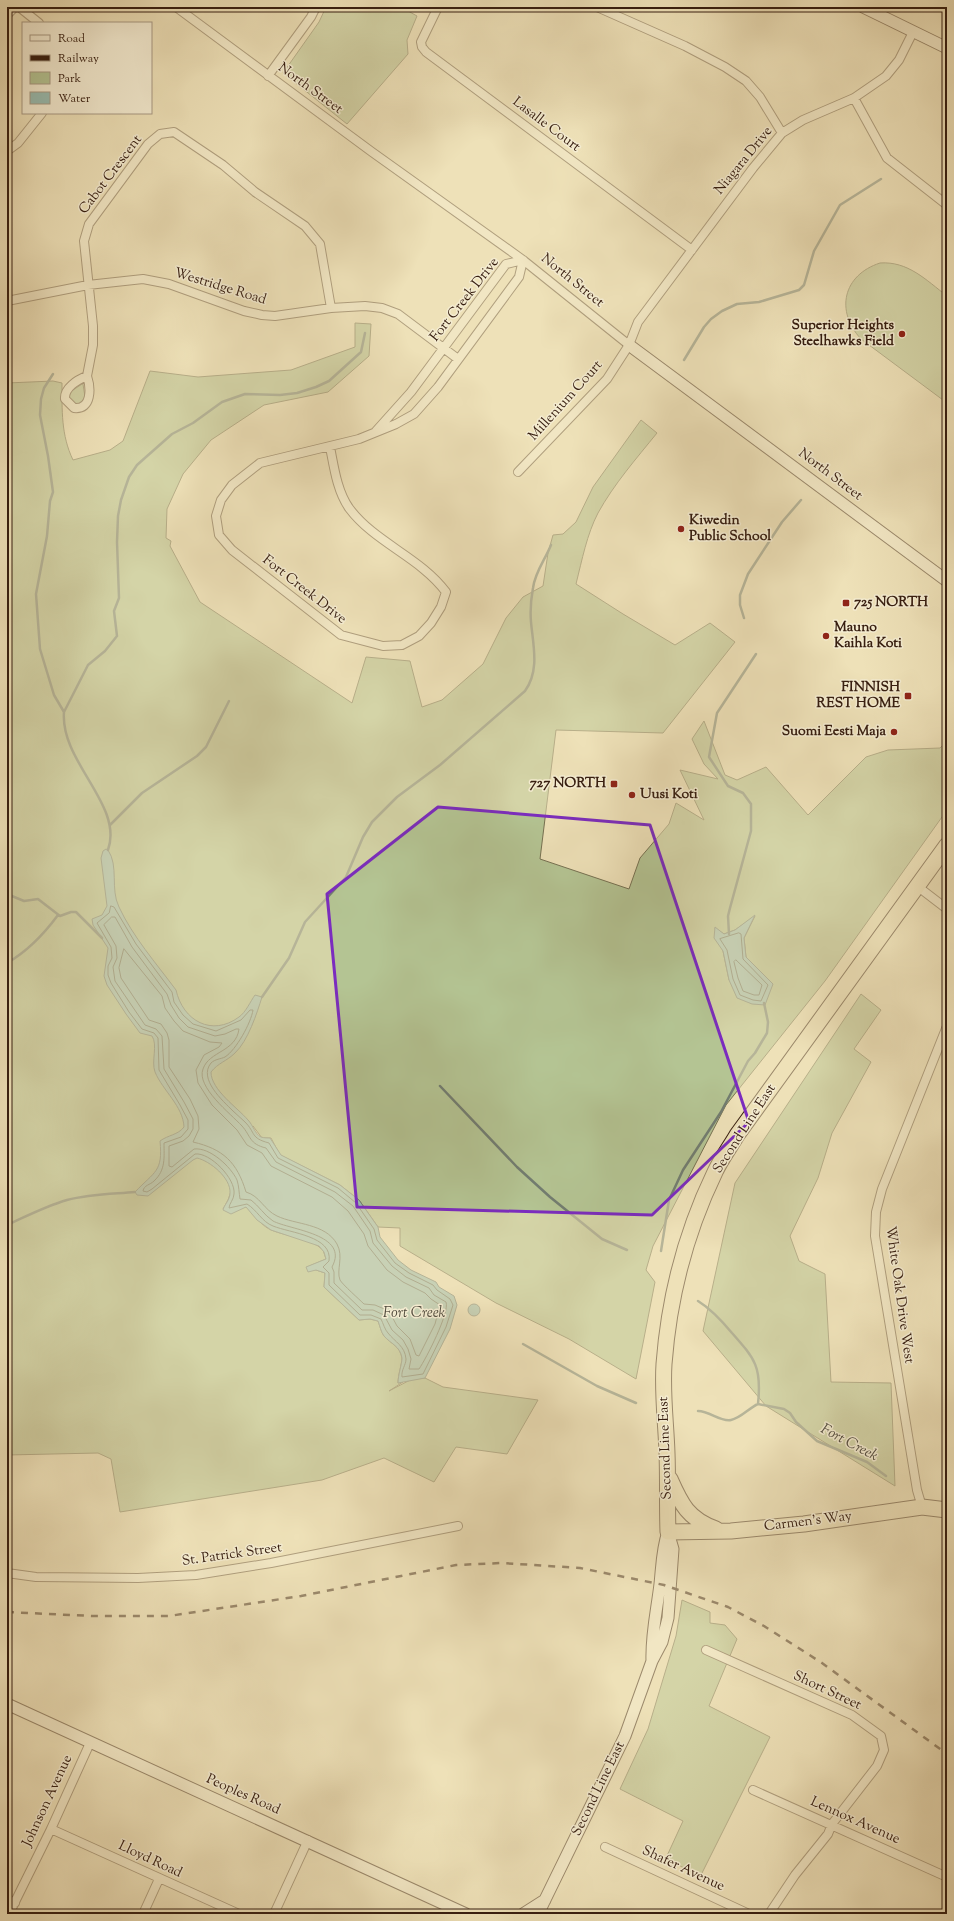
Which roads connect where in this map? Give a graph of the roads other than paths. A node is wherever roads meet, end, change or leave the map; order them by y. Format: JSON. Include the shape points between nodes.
{"nodes":[{"id":1,"x":14,"y":7,"type":"edge"},
{"id":2,"x":19,"y":7,"type":"edge"},
{"id":3,"x":176,"y":7,"type":"edge"},
{"id":4,"x":316,"y":7,"type":"edge"},
{"id":5,"x":438,"y":7,"type":"edge"},
{"id":6,"x":597,"y":7,"type":"edge"},
{"id":7,"x":863,"y":7,"type":"edge"},
{"id":8,"x":7,"y":15,"type":"edge"},
{"id":9,"x":38,"y":22,"type":"edge"},
{"id":10,"x":913,"y":32,"type":"junction"},
{"id":11,"x":947,"y":48,"type":"edge"},
{"id":12,"x":268,"y":76,"type":"junction"},
{"id":13,"x":854,"y":98,"type":"junction"},
{"id":14,"x":41,"y":114,"type":"edge"},
{"id":15,"x":782,"y":133,"type":"junction"},
{"id":16,"x":7,"y":151,"type":"edge"},
{"id":17,"x":947,"y":205,"type":"edge"},
{"id":18,"x":692,"y":250,"type":"junction"},
{"id":19,"x":523,"y":260,"type":"junction"},
{"id":20,"x":88,"y":285,"type":"junction"},
{"id":21,"x":7,"y":301,"type":"edge"},
{"id":22,"x":331,"y":308,"type":"junction"},
{"id":23,"x":628,"y":345,"type":"junction"},
{"id":24,"x":444,"y":348,"type":"junction"},
{"id":25,"x":458,"y":359,"type":"junction"},
{"id":26,"x":86,"y":376,"type":"dead end"},
{"id":27,"x":374,"y":433,"type":"junction"},
{"id":28,"x":330,"y":447,"type":"junction"},
{"id":29,"x":518,"y":472,"type":"dead end"},
{"id":30,"x":947,"y":581,"type":"edge"},
{"id":31,"x":947,"y":846,"type":"edge"},
{"id":32,"x":917,"y":886,"type":"junction"},
{"id":33,"x":947,"y":909,"type":"edge"},
{"id":34,"x":947,"y":1026,"type":"edge"},
{"id":35,"x":668,"y":1474,"type":"junction"},
{"id":36,"x":922,"y":1506,"type":"junction"},
{"id":37,"x":947,"y":1510,"type":"edge"},
{"id":38,"x":458,"y":1526,"type":"dead end"},
{"id":39,"x":722,"y":1531,"type":"junction"},
{"id":40,"x":668,"y":1532,"type":"junction"},
{"id":41,"x":7,"y":1573,"type":"edge"},
{"id":42,"x":706,"y":1650,"type":"dead end"},
{"id":43,"x":7,"y":1704,"type":"edge"},
{"id":44,"x":90,"y":1742,"type":"junction"},
{"id":45,"x":753,"y":1790,"type":"dead end"},
{"id":46,"x":832,"y":1824,"type":"junction"},
{"id":47,"x":51,"y":1829,"type":"junction"},
{"id":48,"x":308,"y":1840,"type":"junction"},
{"id":49,"x":605,"y":1847,"type":"dead end"},
{"id":50,"x":947,"y":1877,"type":"edge"},
{"id":51,"x":160,"y":1879,"type":"junction"},
{"id":52,"x":546,"y":1899,"type":"junction"},
{"id":53,"x":11,"y":1901,"type":"edge"},
{"id":54,"x":9,"y":1914,"type":"edge"},
{"id":55,"x":143,"y":1914,"type":"edge"},
{"id":56,"x":239,"y":1914,"type":"edge"},
{"id":57,"x":274,"y":1914,"type":"edge"},
{"id":58,"x":466,"y":1914,"type":"edge"},
{"id":59,"x":522,"y":1914,"type":"edge"},
{"id":60,"x":538,"y":1914,"type":"edge"},
{"id":61,"x":547,"y":1914,"type":"edge"},
{"id":62,"x":749,"y":1914,"type":"edge"},
{"id":63,"x":769,"y":1914,"type":"edge"}],
"edges":[{"from":1,"to":8,"type":"street"},
{"from":2,"to":9,"type":"street"},
{"from":3,"to":12,"type":"street","name":"North Street"},
{"from":4,"to":12,"type":"street"},
{"from":5,"to":18,"type":"street","name":"Lasalle Court","via":[[421,42],[426,52]]},
{"from":6,"to":15,"type":"street","via":[[686,46],[746,81],[760,97]]},
{"from":7,"to":10,"type":"main road"},
{"from":10,"to":11,"type":"main road"},
{"from":10,"to":13,"type":"street","name":"Niagara Drive","via":[[886,76]]},
{"from":12,"to":19,"type":"street","name":"North Street"},
{"from":13,"to":15,"type":"street","name":"Niagara Drive","via":[[803,120]]},
{"from":13,"to":17,"type":"street","via":[[887,158]]},
{"from":14,"to":16,"type":"street","via":[[18,143]]},
{"from":15,"to":18,"type":"street","name":"Niagara Drive"},
{"from":18,"to":23,"type":"street","name":"Niagara Drive","via":[[638,322]]},
{"from":19,"to":23,"type":"street","name":"North Street"},
{"from":19,"to":24,"type":"street","name":"Fort Creek Drive","via":[[506,264]]},
{"from":19,"to":25,"type":"street","name":"Fort Creek Drive","via":[[519,277]]},
{"from":20,"to":21,"type":"street","name":"Westridge Road"},
{"from":20,"to":22,"type":"street","name":"Westridge Road","via":[[125,280],[156,281],[262,315],[296,314]]},
{"from":20,"to":22,"type":"street","name":"Cabot Crescent","via":[[84,241],[89,224],[148,144],[160,134],[174,132],[305,226],[320,244]]},
{"from":20,"to":26,"type":"street","name":"Cabot Crescent","via":[[93,326],[92,351]]},
{"from":22,"to":24,"type":"street","name":"Westridge Road","via":[[382,308],[398,314]]},
{"from":23,"to":29,"type":"street","name":"Millenium Court","via":[[607,379]]},
{"from":23,"to":30,"type":"main road","name":"North Street"},
{"from":24,"to":25,"type":"street","name":"Westridge Road"},
{"from":24,"to":27,"type":"street","name":"Fort Creek Drive","via":[[404,401]]},
{"from":25,"to":27,"type":"street","name":"Fort Creek Drive","via":[[431,396],[414,414]]},
{"from":27,"to":28,"type":"street","name":"Fort Creek Drive"},
{"from":28,"to":28,"type":"street","name":"Fort Creek Drive","via":[[260,462],[232,484],[221,500],[216,516],[219,535],[232,550],[341,635],[383,646],[402,644],[419,636],[431,623],[441,607],[446,592],[436,578],[364,525],[349,507],[340,489]]},
{"from":31,"to":32,"type":"highway","name":"Second Line East"},
{"from":32,"to":33,"type":"street"},
{"from":32,"to":35,"type":"highway","name":"Second Line East","via":[[737,1135],[716,1170],[702,1201],[682,1261],[664,1365]]},
{"from":34,"to":36,"type":"street","name":"White Oak Drive West","via":[[882,1188],[876,1212],[875,1236],[916,1490]]},
{"from":35,"to":39,"type":"highway","via":[[680,1502],[688,1512],[707,1526]]},
{"from":35,"to":40,"type":"highway","name":"Second Line East"},
{"from":36,"to":37,"type":"highway","name":"Carmen's Way"},
{"from":36,"to":39,"type":"highway","name":"Carmen's Way","via":[[804,1524]]},
{"from":38,"to":41,"type":"street","name":"St. Patrick Street","via":[[196,1575],[138,1578],[52,1577]]},
{"from":39,"to":40,"type":"highway","name":"Carmen's Way"},
{"from":40,"to":52,"type":"main road","name":"Second Line East","via":[[662,1549],[660,1584],[651,1639],[652,1661],[625,1736]]},
{"from":42,"to":46,"type":"street","name":"Short Street","via":[[852,1715],[881,1736],[884,1750],[876,1766]]},
{"from":43,"to":44,"type":"main road","name":"Peoples Road"},
{"from":44,"to":47,"type":"street","name":"Johnson Avenue"},
{"from":44,"to":48,"type":"main road","name":"Peoples Road"},
{"from":45,"to":46,"type":"street","name":"Lennox Avenue"},
{"from":46,"to":50,"type":"street","name":"Lennox Avenue"},
{"from":46,"to":63,"type":"street","name":"Short Street","via":[[828,1834],[795,1875]]},
{"from":47,"to":51,"type":"street","name":"Lloyd Road"},
{"from":47,"to":53,"type":"street","name":"Johnson Avenue"},
{"from":48,"to":57,"type":"street"},
{"from":48,"to":58,"type":"main road","name":"Peoples Road"},
{"from":49,"to":62,"type":"street","name":"Shafer Avenue"},
{"from":51,"to":55,"type":"street"},
{"from":51,"to":56,"type":"street","name":"Lloyd Road"},
{"from":52,"to":59,"type":"main road"},
{"from":52,"to":60,"type":"main road","name":"Second Line East"},
{"from":52,"to":61,"type":"main road"},
{"from":53,"to":54,"type":"street","name":"Johnson Avenue"}]}
